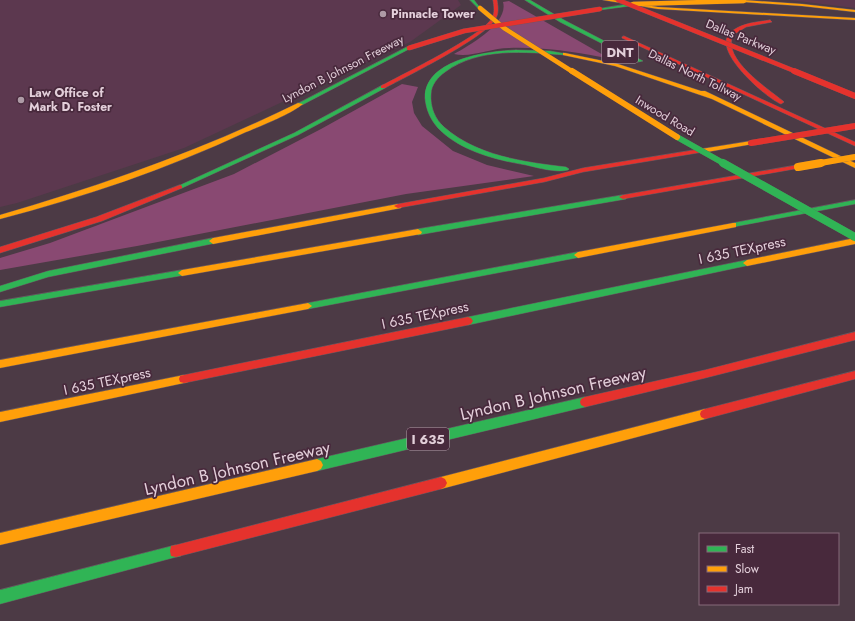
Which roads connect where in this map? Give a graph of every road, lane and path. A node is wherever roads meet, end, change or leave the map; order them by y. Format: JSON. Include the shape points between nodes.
{"nodes":[{"id":1,"x":472,"y":0,"type":"edge"},
{"id":2,"x":495,"y":0,"type":"edge"},
{"id":3,"x":527,"y":0,"type":"edge"},
{"id":4,"x":605,"y":0,"type":"edge"},
{"id":5,"x":618,"y":0,"type":"edge"},
{"id":6,"x":628,"y":5,"type":"junction"},
{"id":7,"x":566,"y":7,"type":"dead end"},
{"id":8,"x":855,"y":12,"type":"edge"},
{"id":9,"x":855,"y":19,"type":"edge"},
{"id":10,"x":591,"y":21,"type":"dead end"},
{"id":11,"x":499,"y":25,"type":"junction"},
{"id":12,"x":855,"y":28,"type":"edge"},
{"id":13,"x":612,"y":32,"type":"dead end"},
{"id":14,"x":855,"y":96,"type":"edge"},
{"id":15,"x":716,"y":98,"type":"junction"},
{"id":16,"x":803,"y":121,"type":"junction"},
{"id":17,"x":855,"y":126,"type":"edge"},
{"id":18,"x":855,"y":144,"type":"edge"},
{"id":19,"x":855,"y":157,"type":"edge"},
{"id":20,"x":855,"y":166,"type":"edge"},
{"id":21,"x":583,"y":170,"type":"junction"},
{"id":22,"x":855,"y":202,"type":"edge"},
{"id":23,"x":0,"y":217,"type":"edge"},
{"id":24,"x":855,"y":238,"type":"edge"},
{"id":25,"x":855,"y":241,"type":"edge"},
{"id":26,"x":0,"y":250,"type":"edge"},
{"id":27,"x":0,"y":289,"type":"edge"},
{"id":28,"x":0,"y":304,"type":"edge"},
{"id":29,"x":855,"y":336,"type":"edge"},
{"id":30,"x":0,"y":364,"type":"edge"},
{"id":31,"x":855,"y":375,"type":"edge"},
{"id":32,"x":0,"y":417,"type":"edge"},
{"id":33,"x":0,"y":539,"type":"edge"},
{"id":34,"x":0,"y":597,"type":"edge"}],
"edges":[{"from":1,"to":11,"type":"main road","name":"Inwood Road","bridge":true},
{"from":2,"to":26,"type":"main road","via":[[497,7],[492,22],[478,33],[398,80],[276,144],[156,197]]},
{"from":3,"to":15,"type":"main road","name":"Dallas North Tollway","number":"DNT","via":[[620,52]]},
{"from":4,"to":9,"type":"main road","via":[[658,8]]},
{"from":5,"to":6,"type":"main road","name":"Dallas Parkway","bridge":true},
{"from":6,"to":8,"type":"main road","name":"Lyndon B Johnson Freeway","bridge":true,"via":[[744,1]]},
{"from":6,"to":11,"type":"main road","name":"Lyndon B Johnson Freeway","bridge":true},
{"from":6,"to":14,"type":"main road","name":"Dallas Parkway","bridge":true},
{"from":7,"to":10,"type":"main road"},
{"from":11,"to":23,"type":"main road","name":"Lyndon B Johnson Freeway","bridge":true,"via":[[464,31],[409,48],[216,144],[164,165]]},
{"from":11,"to":24,"type":"main road","name":"Inwood Road","bridge":true,"via":[[641,117]]},
{"from":12,"to":16,"type":"main road","via":[[814,22],[757,22],[744,26],[729,37],[728,46],[735,62]]},
{"from":13,"to":16,"type":"main road","name":"Dallas North Tollway","number":"DNT"},
{"from":15,"to":20,"type":"main road","name":"Dallas North Tollway","number":"DNT"},
{"from":15,"to":21,"type":"main road","via":[[617,66],[552,52],[513,50],[480,55],[456,64],[437,75],[431,83],[427,92],[430,111],[435,121],[457,139],[491,156],[511,162]]},
{"from":16,"to":18,"type":"main road","name":"Dallas North Tollway","number":"DNT"},
{"from":17,"to":21,"type":"main road","bridge":true},
{"from":19,"to":28,"type":"main road","bridge":true},
{"from":21,"to":27,"type":"main road","via":[[544,180],[399,205],[56,273]]},
{"from":22,"to":30,"type":"main road","name":"I 635 TEXpress"},
{"from":25,"to":32,"type":"main road","name":"I 635 TEXpress"},
{"from":29,"to":33,"type":"main road","name":"Lyndon B Johnson Freeway","number":"I 635","via":[[682,380]]},
{"from":31,"to":34,"type":"main road"}]}
